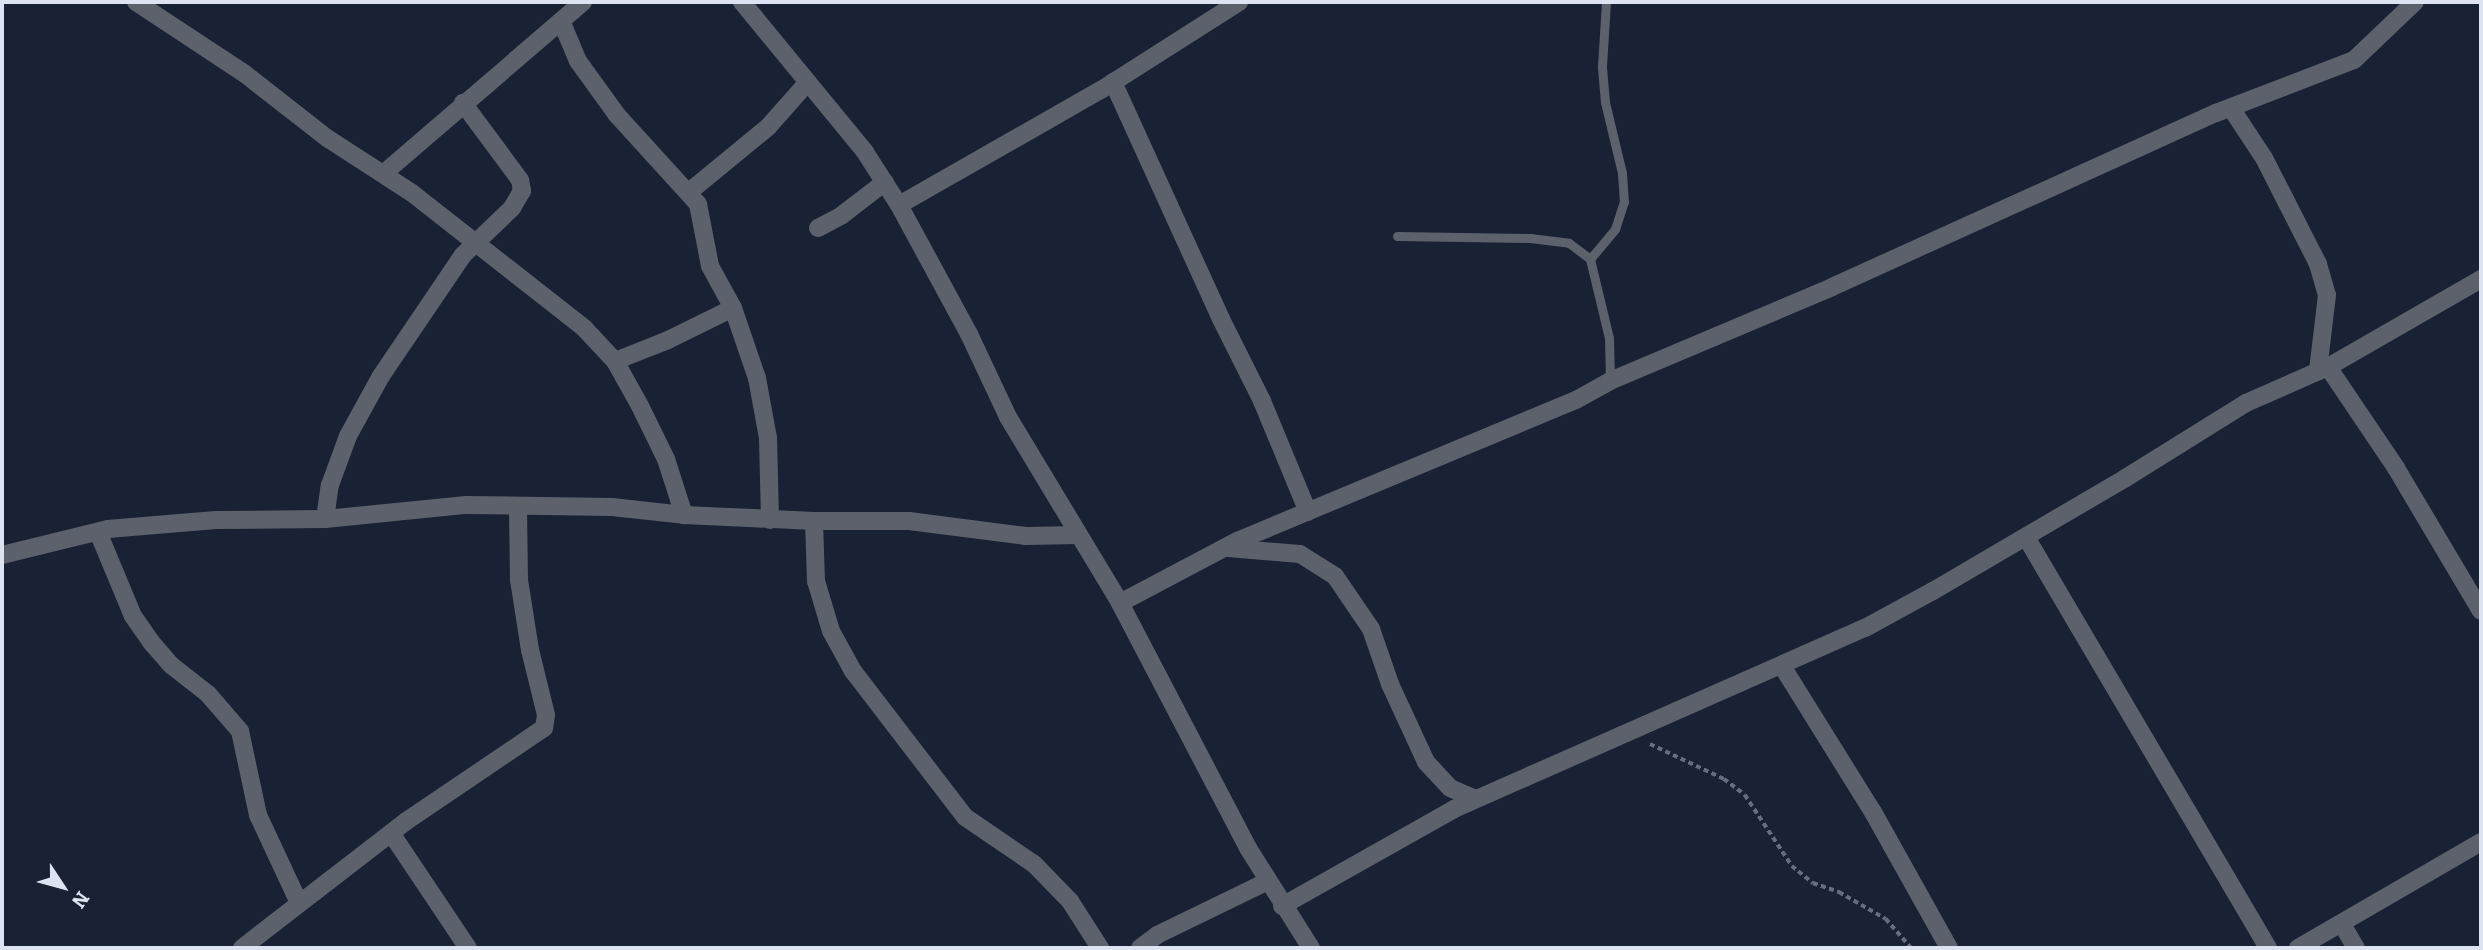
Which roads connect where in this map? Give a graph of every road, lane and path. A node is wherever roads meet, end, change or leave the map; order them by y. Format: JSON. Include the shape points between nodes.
{"nodes":[{"id":1,"x":136,"y":2,"type":"edge"},
{"id":2,"x":583,"y":2,"type":"edge"},
{"id":3,"x":742,"y":2,"type":"edge"},
{"id":4,"x":1238,"y":2,"type":"edge"},
{"id":5,"x":1606,"y":2,"type":"edge"},
{"id":6,"x":2415,"y":2,"type":"edge"},
{"id":7,"x":562,"y":23,"type":"junction"},
{"id":8,"x":807,"y":82,"type":"junction"},
{"id":9,"x":1113,"y":82,"type":"junction"},
{"id":10,"x":463,"y":103,"type":"junction"},
{"id":11,"x":2231,"y":108,"type":"junction"},
{"id":12,"x":383,"y":174,"type":"junction"},
{"id":13,"x":885,"y":182,"type":"junction"},
{"id":14,"x":689,"y":191,"type":"junction"},
{"id":15,"x":899,"y":205,"type":"junction"},
{"id":16,"x":818,"y":228,"type":"dead end"},
{"id":17,"x":1397,"y":236,"type":"dead end"},
{"id":18,"x":474,"y":242,"type":"junction"},
{"id":19,"x":1590,"y":259,"type":"junction"},
{"id":20,"x":2481,"y":279,"type":"edge"},
{"id":21,"x":733,"y":308,"type":"junction"},
{"id":22,"x":615,"y":361,"type":"junction"},
{"id":23,"x":2323,"y":369,"type":"junction"},
{"id":24,"x":1610,"y":381,"type":"junction"},
{"id":25,"x":518,"y":506,"type":"junction"},
{"id":26,"x":1308,"y":513,"type":"junction"},
{"id":27,"x":684,"y":515,"type":"junction"},
{"id":28,"x":325,"y":519,"type":"junction"},
{"id":29,"x":769,"y":520,"type":"junction"},
{"id":30,"x":814,"y":521,"type":"junction"},
{"id":31,"x":98,"y":532,"type":"junction"},
{"id":32,"x":1079,"y":535,"type":"junction"},
{"id":33,"x":2026,"y":537,"type":"junction"},
{"id":34,"x":1225,"y":547,"type":"junction"},
{"id":35,"x":2,"y":555,"type":"edge"},
{"id":36,"x":1120,"y":603,"type":"junction"},
{"id":37,"x":2481,"y":611,"type":"edge"},
{"id":38,"x":1782,"y":666,"type":"junction"},
{"id":39,"x":1622,"y":733,"type":"junction"},
{"id":40,"x":1476,"y":799,"type":"junction"},
{"id":41,"x":391,"y":833,"type":"junction"},
{"id":42,"x":2481,"y":842,"type":"edge"},
{"id":43,"x":1268,"y":881,"type":"junction"},
{"id":44,"x":299,"y":902,"type":"junction"},
{"id":45,"x":1282,"y":906,"type":"junction"},
{"id":46,"x":2342,"y":924,"type":"junction"},
{"id":47,"x":242,"y":948,"type":"edge"},
{"id":48,"x":468,"y":948,"type":"edge"},
{"id":49,"x":1100,"y":948,"type":"edge"},
{"id":50,"x":1140,"y":948,"type":"edge"},
{"id":51,"x":1311,"y":948,"type":"edge"},
{"id":52,"x":1911,"y":948,"type":"edge"},
{"id":53,"x":1950,"y":948,"type":"edge"},
{"id":54,"x":2268,"y":948,"type":"edge"},
{"id":55,"x":2298,"y":948,"type":"edge"},
{"id":56,"x":2356,"y":948,"type":"edge"}],
"edges":[{"from":1,"to":12,"type":"street"},
{"from":2,"to":7,"type":"street"},
{"from":3,"to":8,"type":"street"},
{"from":4,"to":9,"type":"street"},
{"from":5,"to":19,"type":"lane","via":[[1605,103],[1622,173],[1624,202],[1615,229]]},
{"from":6,"to":11,"type":"street","via":[[2354,60]]},
{"from":7,"to":10,"type":"street"},
{"from":7,"to":14,"type":"street","via":[[578,61],[610,107]]},
{"from":8,"to":13,"type":"street"},
{"from":8,"to":14,"type":"street","via":[[768,127]]},
{"from":9,"to":15,"type":"street"},
{"from":9,"to":26,"type":"street","via":[[1262,401]]},
{"from":10,"to":12,"type":"street"},
{"from":10,"to":18,"type":"street","via":[[520,180],[522,191],[512,208]]},
{"from":11,"to":23,"type":"street","via":[[2264,158],[2318,264],[2327,295]]},
{"from":11,"to":24,"type":"street"},
{"from":12,"to":18,"type":"street"},
{"from":13,"to":15,"type":"street"},
{"from":13,"to":16,"type":"street"},
{"from":14,"to":21,"type":"street","via":[[702,216],[710,266]]},
{"from":15,"to":32,"type":"street","via":[[1008,417]]},
{"from":17,"to":19,"type":"lane","via":[[1542,239],[1569,243]]},
{"from":18,"to":22,"type":"street","via":[[584,328]]},
{"from":18,"to":28,"type":"street","via":[[411,330],[348,436],[330,485]]},
{"from":19,"to":24,"type":"lane","via":[[1609,338]]},
{"from":20,"to":23,"type":"street"},
{"from":21,"to":22,"type":"street"},
{"from":21,"to":29,"type":"street","via":[[757,378],[768,438]]},
{"from":22,"to":27,"type":"street","via":[[666,459]]},
{"from":23,"to":33,"type":"street","via":[[2246,402]]},
{"from":23,"to":37,"type":"street","via":[[2396,468]]},
{"from":24,"to":26,"type":"street","via":[[1576,400]]},
{"from":25,"to":27,"type":"street","via":[[612,507]]},
{"from":25,"to":28,"type":"street","via":[[466,505]]},
{"from":25,"to":41,"type":"street","via":[[519,580],[546,724],[531,739]]},
{"from":26,"to":34,"type":"street"},
{"from":27,"to":29,"type":"street"},
{"from":28,"to":31,"type":"street","via":[[216,520]]},
{"from":29,"to":30,"type":"street"},
{"from":30,"to":32,"type":"street","via":[[909,521],[1026,536]]},
{"from":30,"to":49,"type":"street","via":[[816,582],[831,631],[853,671],[965,817],[1034,864],[1070,901]]},
{"from":31,"to":35,"type":"street"},
{"from":31,"to":44,"type":"street","via":[[133,616],[151,642],[171,666],[208,694],[240,731],[258,815]]},
{"from":32,"to":36,"type":"street"},
{"from":33,"to":38,"type":"street","via":[[1865,628]]},
{"from":33,"to":54,"type":"street"},
{"from":34,"to":36,"type":"street"},
{"from":34,"to":40,"type":"street","via":[[1300,554],[1335,576],[1371,629],[1426,762],[1450,788]]},
{"from":36,"to":43,"type":"street"},
{"from":38,"to":39,"type":"street"},
{"from":38,"to":53,"type":"street"},
{"from":39,"to":40,"type":"street"},
{"from":39,"to":52,"type":"path","via":[[1724,779],[1745,795],[1792,866],[1813,883],[1886,919]]},
{"from":40,"to":45,"type":"street"},
{"from":41,"to":44,"type":"street"},
{"from":41,"to":48,"type":"street"},
{"from":42,"to":46,"type":"street"},
{"from":43,"to":45,"type":"street"},
{"from":43,"to":50,"type":"street","via":[[1157,935]]},
{"from":44,"to":47,"type":"street"},
{"from":45,"to":51,"type":"street"},
{"from":46,"to":55,"type":"street"},
{"from":46,"to":56,"type":"street"}]}
